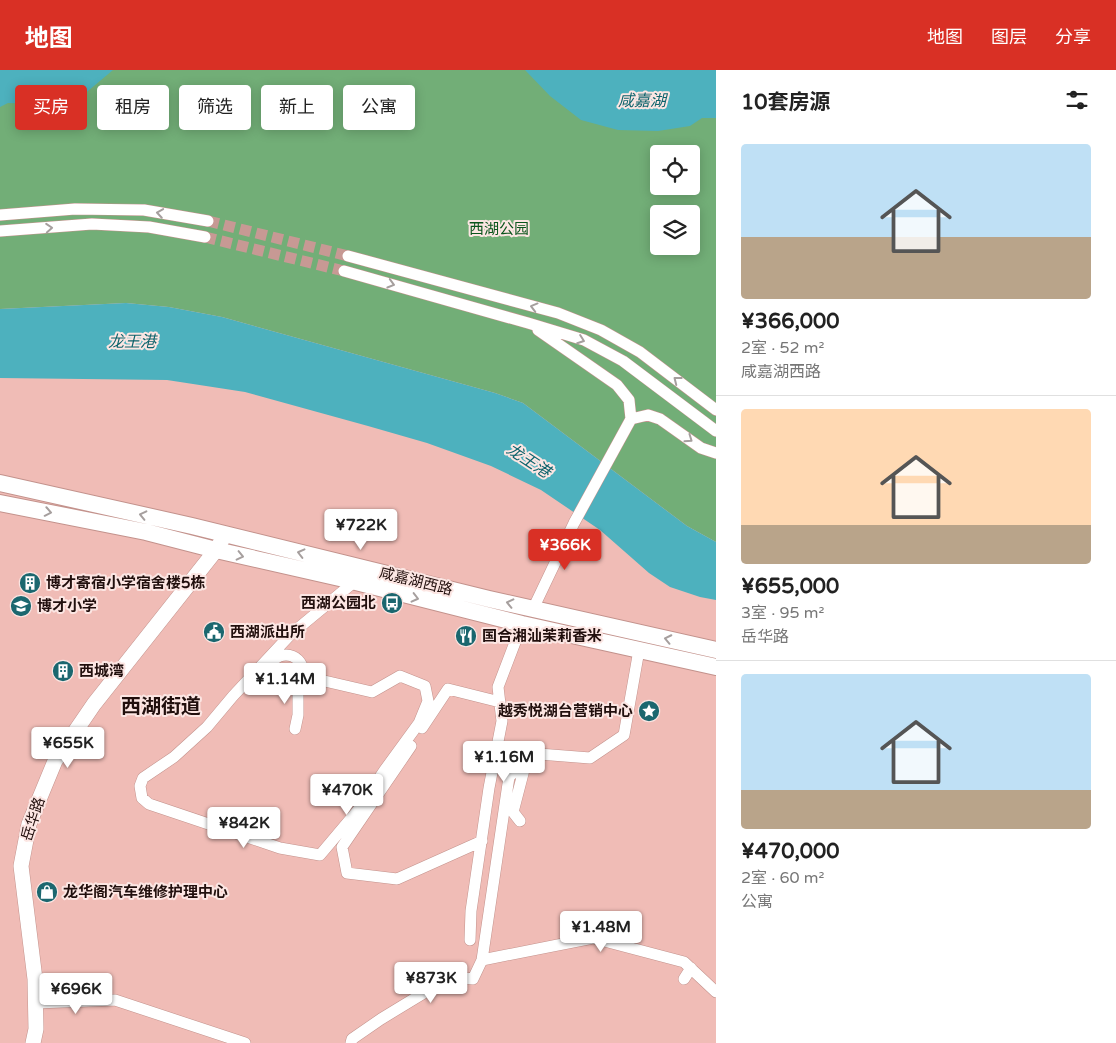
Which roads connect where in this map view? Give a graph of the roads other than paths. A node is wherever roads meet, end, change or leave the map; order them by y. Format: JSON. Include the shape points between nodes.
{"nodes":[{"id":1,"x":0,"y":215,"type":"edge"},
{"id":2,"x":208,"y":221,"type":"tunnel mouth"},
{"id":3,"x":0,"y":230,"type":"edge"},
{"id":4,"x":205,"y":237,"type":"tunnel mouth"},
{"id":5,"x":348,"y":256,"type":"tunnel mouth"},
{"id":6,"x":344,"y":271,"type":"tunnel mouth"},
{"id":7,"x":528,"y":323,"type":"junction"},
{"id":8,"x":716,"y":410,"type":"edge"},
{"id":9,"x":630,"y":419,"type":"junction"},
{"id":10,"x":716,"y":431,"type":"edge"},
{"id":11,"x":716,"y":453,"type":"edge"},
{"id":12,"x":0,"y":483,"type":"edge"},
{"id":13,"x":0,"y":503,"type":"edge"},
{"id":14,"x":225,"y":534,"type":"junction"},
{"id":15,"x":216,"y":550,"type":"junction"},
{"id":16,"x":354,"y":582,"type":"junction"},
{"id":17,"x":533,"y":609,"type":"junction"},
{"id":18,"x":522,"y":624,"type":"junction"},
{"id":19,"x":639,"y":650,"type":"junction"},
{"id":20,"x":716,"y":650,"type":"edge"},
{"id":21,"x":716,"y":667,"type":"edge"},
{"id":22,"x":500,"y":702,"type":"junction"},
{"id":23,"x":294,"y":729,"type":"dead end"},
{"id":24,"x":526,"y":760,"type":"junction"},
{"id":25,"x":520,"y":821,"type":"dead end"},
{"id":26,"x":482,"y":841,"type":"junction"},
{"id":27,"x":470,"y":940,"type":"dead end"},
{"id":28,"x":482,"y":960,"type":"junction"},
{"id":29,"x":691,"y":968,"type":"junction"},
{"id":30,"x":684,"y":979,"type":"dead end"},
{"id":31,"x":716,"y":992,"type":"edge"},
{"id":32,"x":36,"y":1003,"type":"junction"},
{"id":33,"x":32,"y":1043,"type":"edge"},
{"id":34,"x":244,"y":1043,"type":"edge"},
{"id":35,"x":351,"y":1043,"type":"edge"}],
"edges":[{"from":2,"to":1,"type":"street","one_way":true,"via":[[144,210],[75,209]]},
{"from":3,"to":4,"type":"street","one_way":true,"via":[[92,224],[149,227]]},
{"from":8,"to":5,"type":"street","one_way":true,"via":[[640,352],[600,330],[558,313]]},
{"from":6,"to":7,"type":"street","one_way":true},
{"from":7,"to":9,"type":"street","via":[[617,385],[629,400]]},
{"from":7,"to":10,"type":"street","one_way":true,"via":[[584,340],[624,361]]},
{"from":9,"to":11,"type":"street","one_way":true,"via":[[648,415],[660,419],[702,448]]},
{"from":9,"to":17,"type":"street","via":[[574,523]]},
{"from":14,"to":12,"type":"main road","name":"咸嘉湖西路","one_way":true},
{"from":13,"to":15,"type":"main road","name":"咸嘉湖西路","one_way":true,"via":[[146,532]]},
{"from":14,"to":15,"type":"street","name":"岳华路"},
{"from":17,"to":14,"type":"main road","name":"咸嘉湖西路","one_way":true},
{"from":15,"to":16,"type":"main road","name":"咸嘉湖西路","one_way":true},
{"from":15,"to":32,"type":"street","name":"岳华路","via":[[100,696],[72,737],[55,762],[29,824],[21,866]]},
{"from":16,"to":18,"type":"main road","name":"咸嘉湖西路","one_way":true},
{"from":16,"to":23,"type":"street","via":[[290,635],[207,727],[174,758],[143,778],[140,786],[142,798],[150,804],[280,848],[320,855],[358,810],[418,723],[428,701],[424,686],[400,676],[372,692],[301,680]]},
{"from":20,"to":17,"type":"main road","name":"咸嘉湖西路","one_way":true},
{"from":18,"to":19,"type":"main road","name":"咸嘉湖西路"},
{"from":18,"to":22,"type":"street","via":[[498,687]]},
{"from":19,"to":21,"type":"main road","name":"咸嘉湖西路"},
{"from":19,"to":24,"type":"street","via":[[624,735],[590,758],[539,754]]},
{"from":22,"to":26,"type":"street","via":[[502,721]]},
{"from":22,"to":26,"type":"street","via":[[448,688],[342,847],[347,873],[397,879]]},
{"from":24,"to":25,"type":"street","via":[[513,812]]},
{"from":24,"to":28,"type":"street","via":[[509,777]]},
{"from":26,"to":27,"type":"street"},
{"from":28,"to":29,"type":"street","via":[[593,938],[684,962]]},
{"from":28,"to":35,"type":"street","via":[[473,979],[450,977],[381,1019]]},
{"from":29,"to":30,"type":"street"},
{"from":29,"to":31,"type":"street"},
{"from":32,"to":33,"type":"street","name":"岳华路","via":[[36,1029]]},
{"from":32,"to":34,"type":"street","via":[[115,1000]]}]}
